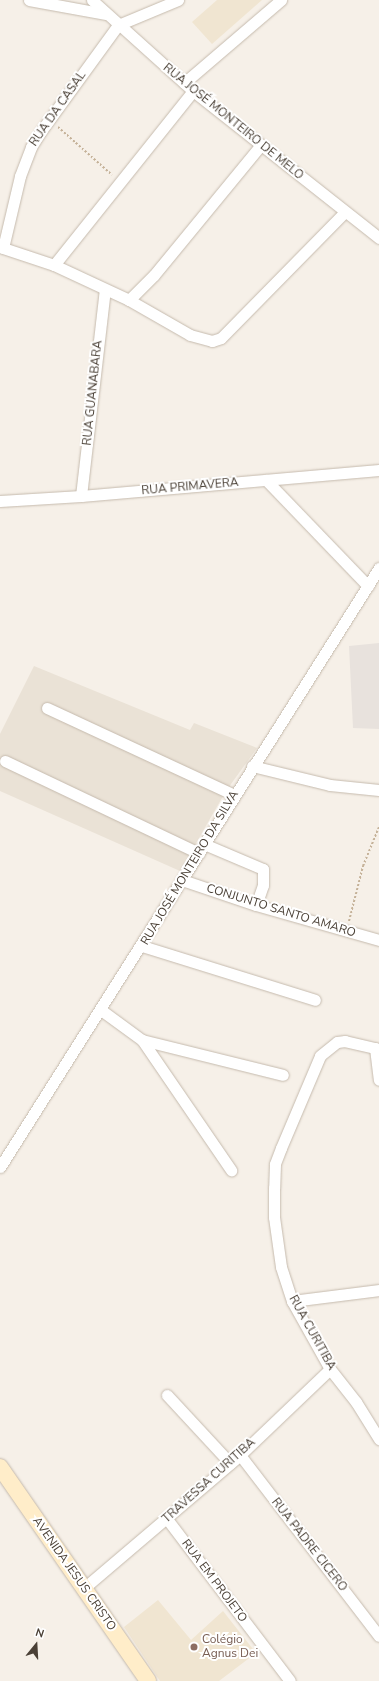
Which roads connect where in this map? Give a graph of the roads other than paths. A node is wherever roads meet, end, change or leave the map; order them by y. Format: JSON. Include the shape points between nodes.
{"nodes":[{"id":1,"x":29,"y":0,"type":"edge"},
{"id":2,"x":92,"y":0,"type":"edge"},
{"id":3,"x":178,"y":0,"type":"edge"},
{"id":4,"x":281,"y":0,"type":"edge"},
{"id":5,"x":105,"y":14,"type":"junction"},
{"id":6,"x":118,"y":25,"type":"junction"},
{"id":7,"x":184,"y":83,"type":"junction"},
{"id":8,"x":193,"y":91,"type":"junction"},
{"id":9,"x":260,"y":146,"type":"junction"},
{"id":10,"x":345,"y":212,"type":"junction"},
{"id":11,"x":379,"y":238,"type":"edge"},
{"id":12,"x":2,"y":248,"type":"edge"},
{"id":13,"x":54,"y":265,"type":"junction"},
{"id":14,"x":105,"y":290,"type":"junction"},
{"id":15,"x":129,"y":300,"type":"junction"},
{"id":16,"x":379,"y":470,"type":"edge"},
{"id":17,"x":266,"y":480,"type":"junction"},
{"id":18,"x":81,"y":496,"type":"junction"},
{"id":19,"x":0,"y":501,"type":"edge"},
{"id":20,"x":379,"y":568,"type":"edge"},
{"id":21,"x":368,"y":586,"type":"junction"},
{"id":22,"x":47,"y":708,"type":"dead end"},
{"id":23,"x":5,"y":761,"type":"dead end"},
{"id":24,"x":252,"y":766,"type":"junction"},
{"id":25,"x":379,"y":790,"type":"edge"},
{"id":26,"x":234,"y":795,"type":"junction"},
{"id":27,"x":202,"y":848,"type":"junction"},
{"id":28,"x":182,"y":880,"type":"junction"},
{"id":29,"x":256,"y":905,"type":"junction"},
{"id":30,"x":379,"y":940,"type":"edge"},
{"id":31,"x":142,"y":946,"type":"junction"},
{"id":32,"x":315,"y":1000,"type":"dead end"},
{"id":33,"x":101,"y":1010,"type":"junction"},
{"id":34,"x":142,"y":1040,"type":"junction"},
{"id":35,"x":377,"y":1049,"type":"edge"},
{"id":36,"x":283,"y":1075,"type":"dead end"},
{"id":37,"x":379,"y":1080,"type":"edge"},
{"id":38,"x":0,"y":1167,"type":"edge"},
{"id":39,"x":231,"y":1170,"type":"dead end"},
{"id":40,"x":379,"y":1290,"type":"edge"},
{"id":41,"x":292,"y":1301,"type":"junction"},
{"id":42,"x":330,"y":1369,"type":"junction"},
{"id":43,"x":166,"y":1395,"type":"dead end"},
{"id":44,"x":379,"y":1439,"type":"edge"},
{"id":45,"x":240,"y":1455,"type":"junction"},
{"id":46,"x":230,"y":1463,"type":"junction"},
{"id":47,"x":0,"y":1467,"type":"edge"},
{"id":48,"x":167,"y":1519,"type":"junction"},
{"id":49,"x":84,"y":1588,"type":"junction"},
{"id":50,"x":379,"y":1636,"type":"edge"},
{"id":51,"x":148,"y":1681,"type":"edge"},
{"id":52,"x":290,"y":1681,"type":"edge"}],
"edges":[{"from":1,"to":5,"type":"street"},
{"from":2,"to":5,"type":"street","name":"RUA JOSÉ MONTEIRO DE MELO"},
{"from":3,"to":6,"type":"street"},
{"from":4,"to":7,"type":"street"},
{"from":5,"to":6,"type":"street","name":"RUA JOSÉ MONTEIRO DE MELO"},
{"from":6,"to":7,"type":"street","name":"RUA JOSÉ MONTEIRO DE MELO"},
{"from":6,"to":12,"type":"street","name":"RUA DA CASAL","via":[[49,120],[25,161]]},
{"from":7,"to":8,"type":"street","name":"RUA JOSÉ MONTEIRO DE MELO"},
{"from":8,"to":9,"type":"street","name":"RUA JOSÉ MONTEIRO DE MELO"},
{"from":8,"to":13,"type":"street"},
{"from":9,"to":10,"type":"street","name":"RUA JOSÉ MONTEIRO DE MELO"},
{"from":9,"to":15,"type":"street","via":[[154,275]]},
{"from":10,"to":11,"type":"street","name":"RUA JOSÉ MONTEIRO DE MELO"},
{"from":10,"to":15,"type":"street","via":[[217,341],[202,340]]},
{"from":12,"to":13,"type":"street"},
{"from":13,"to":14,"type":"street"},
{"from":14,"to":15,"type":"street"},
{"from":14,"to":18,"type":"street","name":"RUA GUANABARA"},
{"from":16,"to":17,"type":"street","name":"RUA PRIMAVERA"},
{"from":17,"to":18,"type":"street","name":"RUA PRIMAVERA"},
{"from":17,"to":21,"type":"street"},
{"from":18,"to":19,"type":"street","name":"RUA PRIMAVERA"},
{"from":20,"to":21,"type":"street","name":"RUA JOSÉ MONTEIRO DA SILVA"},
{"from":21,"to":24,"type":"street","name":"RUA JOSÉ MONTEIRO DA SILVA"},
{"from":22,"to":26,"type":"street"},
{"from":23,"to":27,"type":"street"},
{"from":24,"to":25,"type":"street","via":[[330,785]]},
{"from":24,"to":26,"type":"street","name":"RUA JOSÉ MONTEIRO DA SILVA"},
{"from":26,"to":27,"type":"street","name":"RUA JOSÉ MONTEIRO DA SILVA"},
{"from":27,"to":28,"type":"street","name":"RUA JOSÉ MONTEIRO DA SILVA"},
{"from":27,"to":29,"type":"street","via":[[262,869],[263,885]]},
{"from":28,"to":29,"type":"street","name":"CONJUNTO SANTO AMARO"},
{"from":28,"to":31,"type":"street","name":"RUA JOSÉ MONTEIRO DA SILVA"},
{"from":29,"to":30,"type":"street","name":"CONJUNTO SANTO AMARO"},
{"from":31,"to":32,"type":"street"},
{"from":31,"to":33,"type":"street","name":"RUA JOSÉ MONTEIRO DA SILVA"},
{"from":33,"to":34,"type":"street"},
{"from":33,"to":38,"type":"street","name":"RUA JOSÉ MONTEIRO DA SILVA"},
{"from":34,"to":36,"type":"street"},
{"from":34,"to":39,"type":"street"},
{"from":35,"to":37,"type":"street"},
{"from":35,"to":41,"type":"street","name":"RUA CURITIBA","via":[[345,1041],[337,1042],[320,1056],[276,1164],[274,1217],[281,1267]]},
{"from":40,"to":41,"type":"street"},
{"from":41,"to":42,"type":"street","name":"RUA CURITIBA"},
{"from":42,"to":44,"type":"street","name":"RUA CURITIBA","via":[[356,1402]]},
{"from":42,"to":45,"type":"street","name":"TRAVESSA CURITIBA"},
{"from":43,"to":46,"type":"street"},
{"from":45,"to":46,"type":"street","name":"TRAVESSA CURITIBA"},
{"from":45,"to":50,"type":"street","name":"RUA PADRE CICERO"},
{"from":46,"to":48,"type":"street","name":"TRAVESSA CURITIBA"},
{"from":47,"to":49,"type":"main road","name":"AVENIDA JESUS CRISTO"},
{"from":48,"to":49,"type":"street","name":"TRAVESSA CURITIBA"},
{"from":48,"to":52,"type":"street","name":"RUA EM PROJETO"},
{"from":49,"to":51,"type":"main road","name":"AVENIDA JESUS CRISTO"}]}
